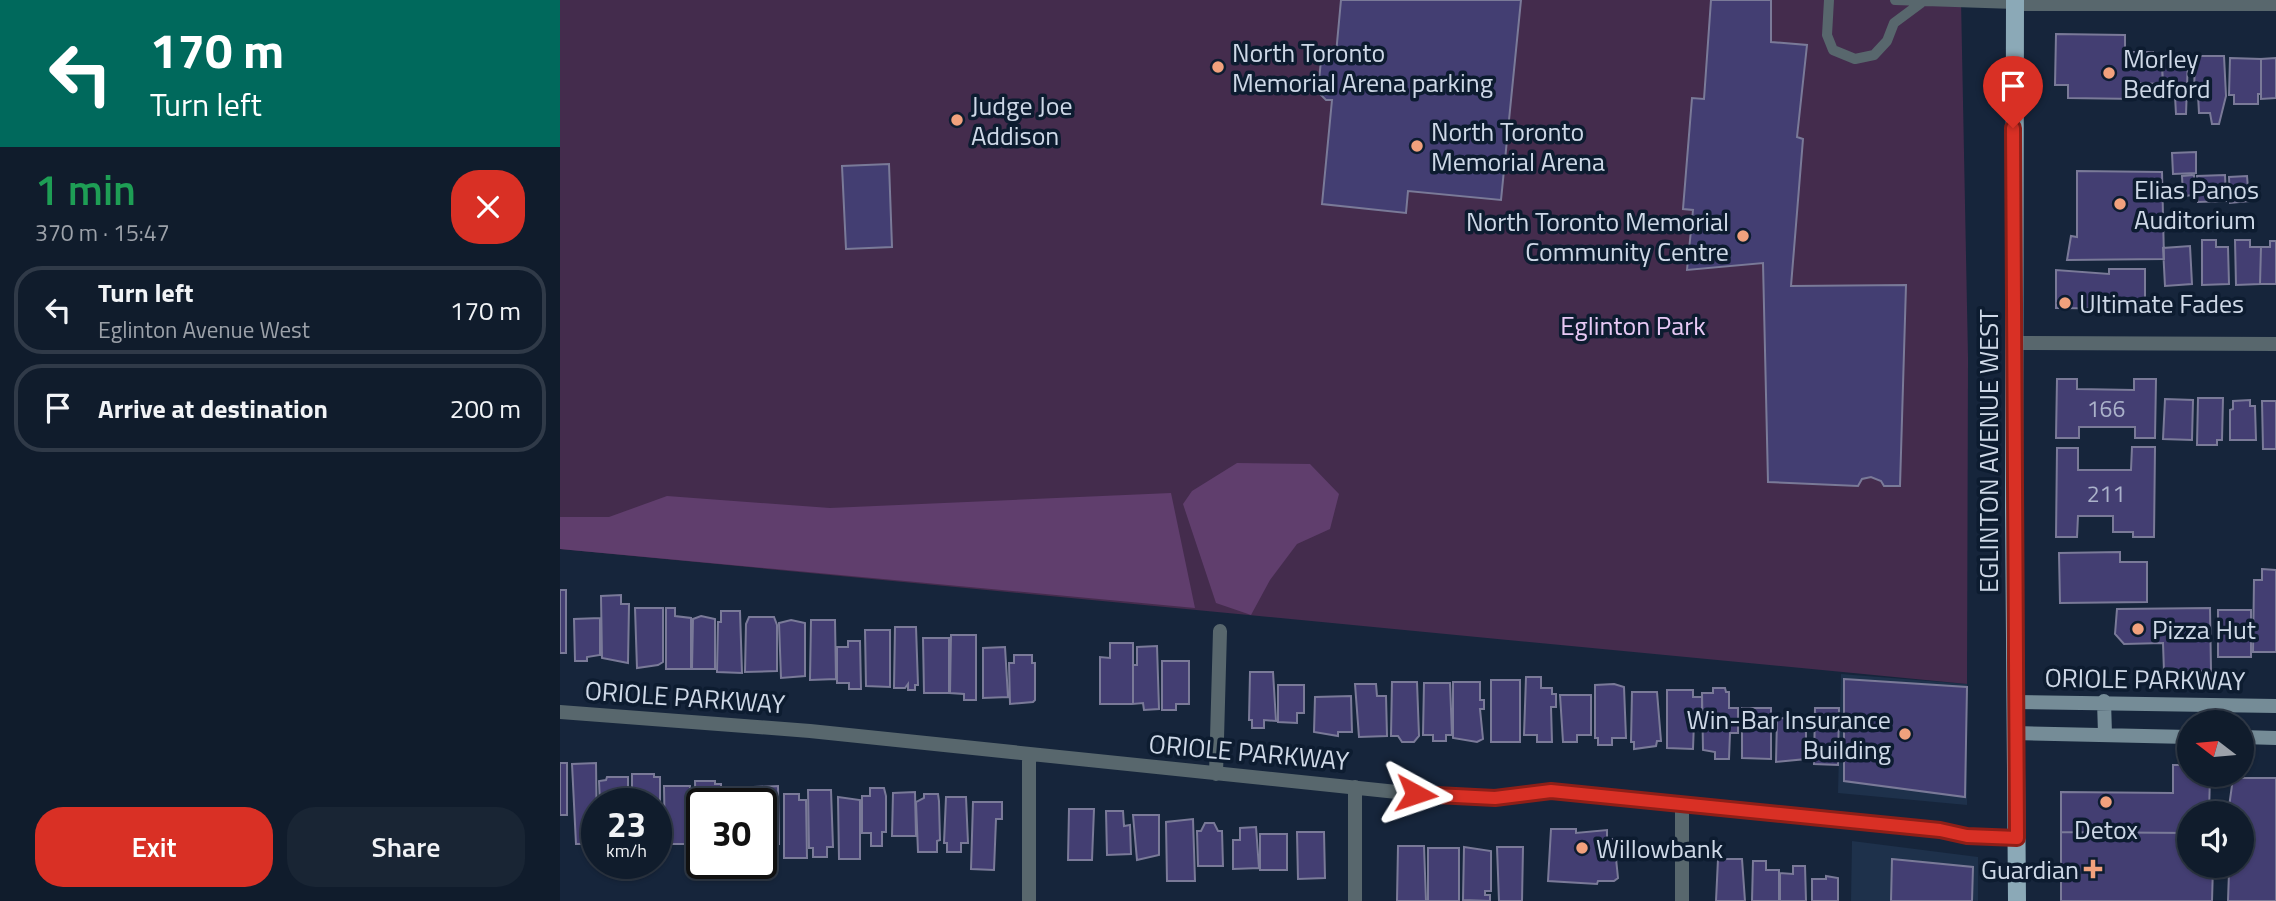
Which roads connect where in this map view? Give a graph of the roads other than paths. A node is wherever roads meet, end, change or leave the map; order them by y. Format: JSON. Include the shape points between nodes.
{"nodes":[{"id":1,"x":1829,"y":0,"type":"edge"},
{"id":2,"x":1895,"y":0,"type":"edge"},
{"id":3,"x":2015,"y":2,"type":"edge"},
{"id":4,"x":1921,"y":3,"type":"junction"},
{"id":5,"x":2276,"y":4,"type":"edge"},
{"id":6,"x":2014,"y":343,"type":"junction"},
{"id":7,"x":2276,"y":344,"type":"edge"},
{"id":8,"x":1220,"y":631,"type":"dead end"},
{"id":9,"x":2104,"y":701,"type":"junction"},
{"id":10,"x":2014,"y":702,"type":"junction"},
{"id":11,"x":2276,"y":706,"type":"edge"},
{"id":12,"x":560,"y":712,"type":"edge"},
{"id":13,"x":2015,"y":733,"type":"junction"},
{"id":14,"x":2105,"y":734,"type":"junction"},
{"id":15,"x":2177,"y":737,"type":"edge"},
{"id":16,"x":2254,"y":737,"type":"edge"},
{"id":17,"x":2276,"y":738,"type":"edge"},
{"id":18,"x":1029,"y":755,"type":"junction"},
{"id":19,"x":1216,"y":774,"type":"junction"},
{"id":20,"x":1355,"y":786,"type":"junction"},
{"id":21,"x":1682,"y":803,"type":"junction"},
{"id":22,"x":2017,"y":838,"type":"junction"},
{"id":23,"x":1029,"y":901,"type":"edge"},
{"id":24,"x":1355,"y":901,"type":"edge"},
{"id":25,"x":1682,"y":901,"type":"edge"},
{"id":26,"x":2017,"y":901,"type":"edge"}],
"edges":[{"from":1,"to":4,"type":"lane","via":[[1826,35],[1833,50],[1855,59],[1874,55],[1894,23]]},
{"from":2,"to":4,"type":"lane"},
{"from":3,"to":4,"type":"lane"},
{"from":3,"to":5,"type":"street"},
{"from":3,"to":6,"type":"main road","name":"EGLINTON AVENUE WEST"},
{"from":6,"to":7,"type":"street"},
{"from":6,"to":10,"type":"main road","name":"EGLINTON AVENUE WEST"},
{"from":8,"to":19,"type":"street"},
{"from":9,"to":10,"type":"street","name":"ORIOLE PARKWAY"},
{"from":9,"to":11,"type":"street","name":"ORIOLE PARKWAY"},
{"from":9,"to":14,"type":"street"},
{"from":10,"to":13,"type":"main road","name":"EGLINTON AVENUE WEST"},
{"from":12,"to":18,"type":"street","name":"ORIOLE PARKWAY","via":[[810,731]]},
{"from":13,"to":14,"type":"street"},
{"from":13,"to":22,"type":"main road","name":"EGLINTON AVENUE WEST"},
{"from":14,"to":15,"type":"street"},
{"from":16,"to":17,"type":"street"},
{"from":18,"to":19,"type":"street","name":"ORIOLE PARKWAY"},
{"from":18,"to":23,"type":"street"},
{"from":19,"to":20,"type":"street","name":"ORIOLE PARKWAY"},
{"from":20,"to":21,"type":"street","name":"ORIOLE PARKWAY","via":[[1469,798],[1551,791]]},
{"from":20,"to":24,"type":"street"},
{"from":21,"to":22,"type":"street","name":"ORIOLE PARKWAY"},
{"from":21,"to":25,"type":"street"},
{"from":22,"to":26,"type":"main road","name":"EGLINTON AVENUE WEST"}]}
